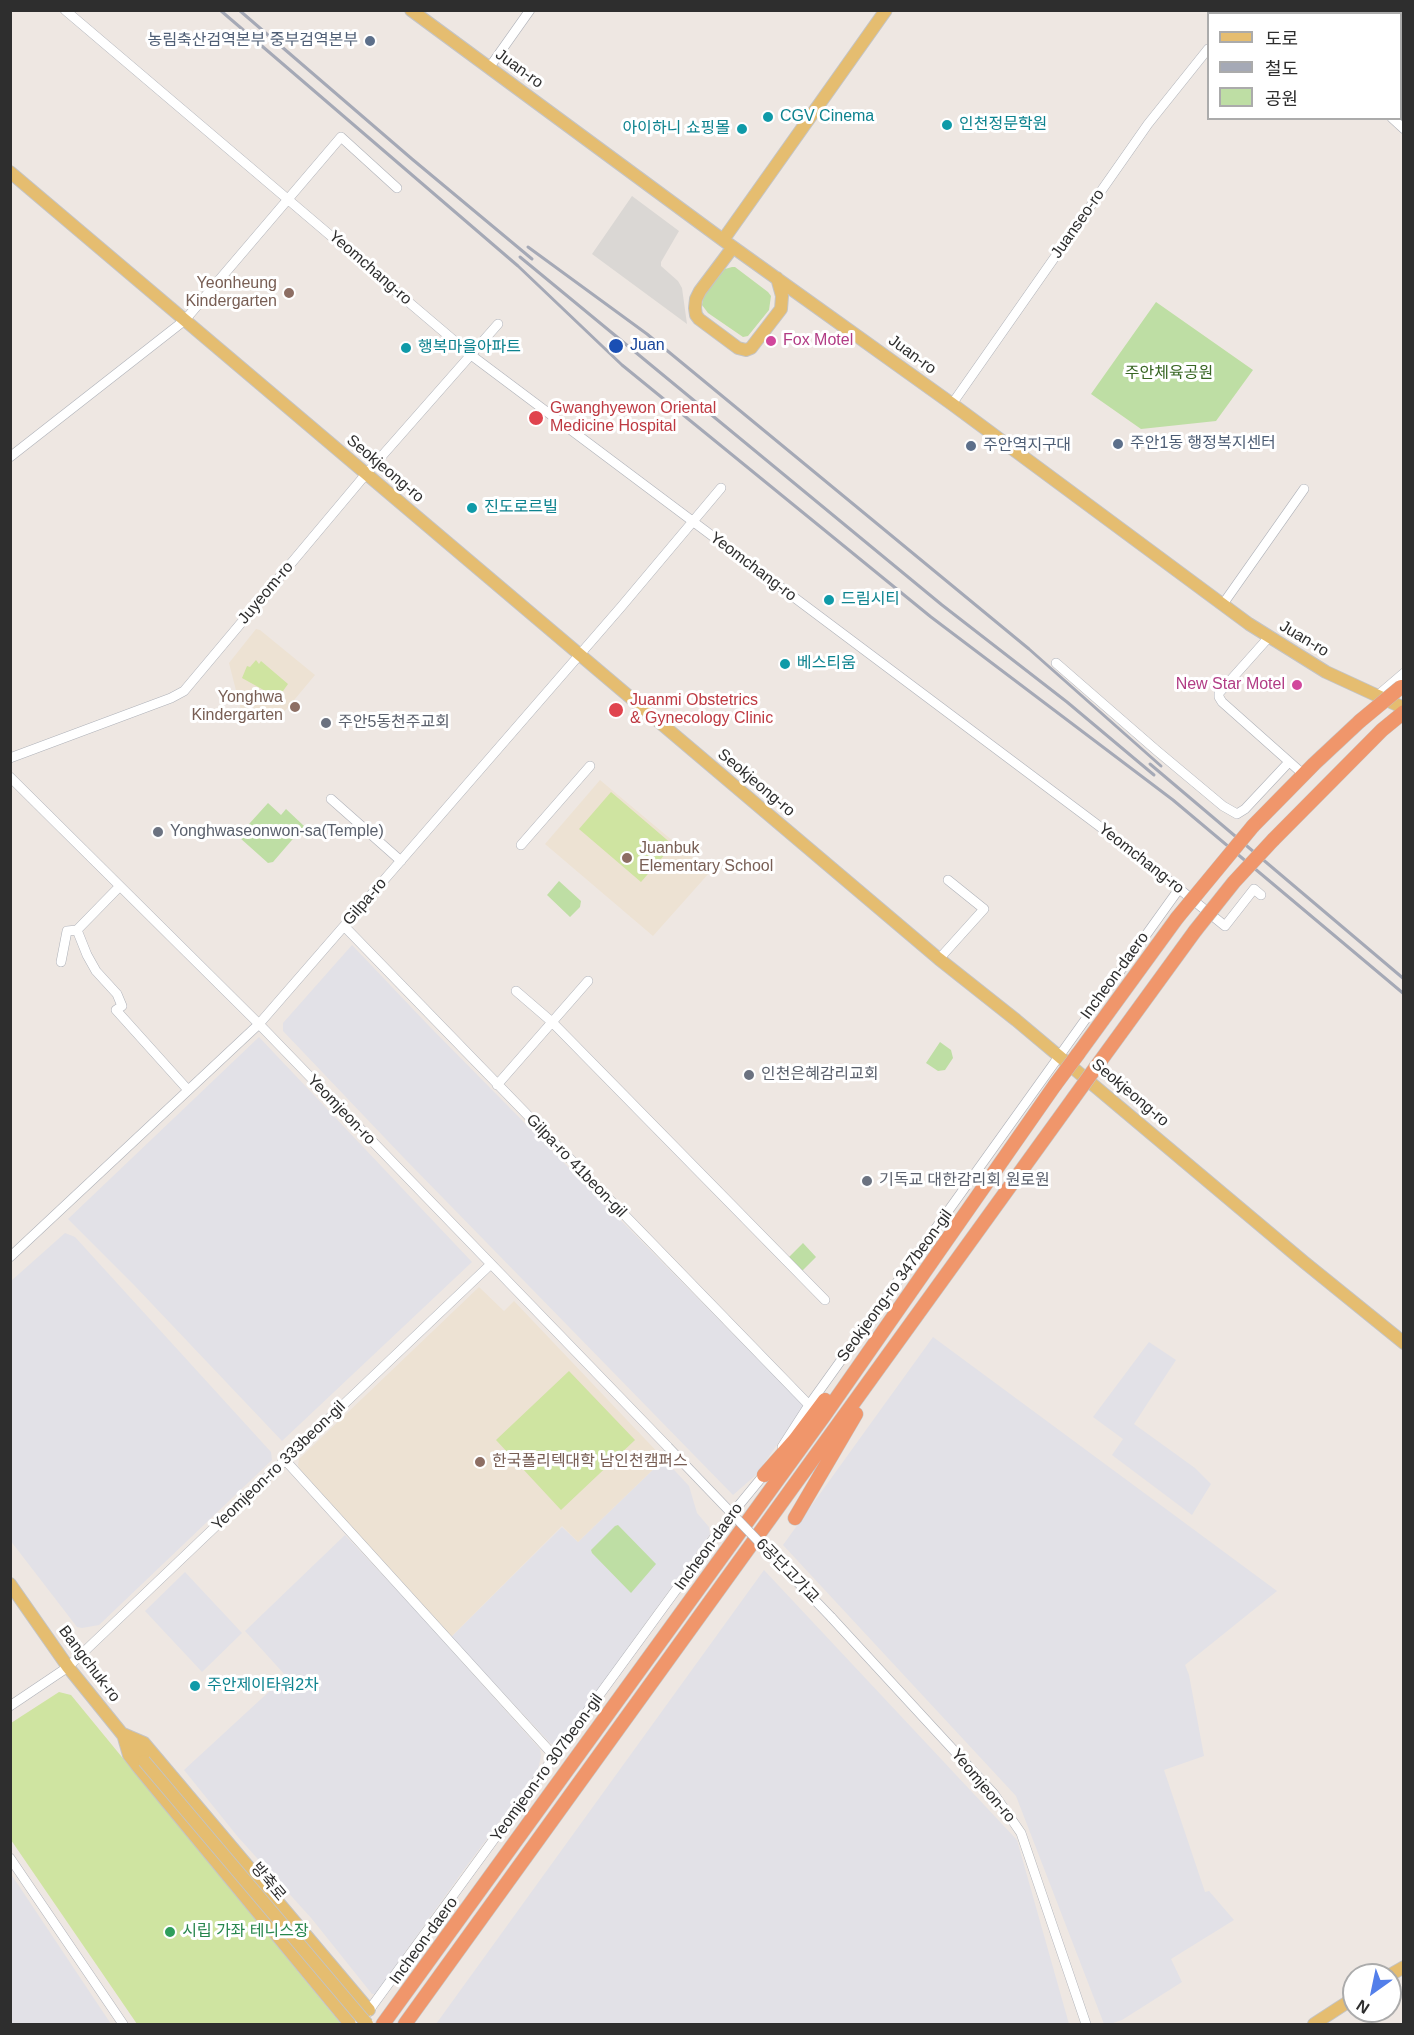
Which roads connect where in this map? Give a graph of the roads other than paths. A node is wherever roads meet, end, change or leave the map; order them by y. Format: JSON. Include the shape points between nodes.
{"nodes":[{"id":1,"x":65,"y":10,"type":"edge"},
{"id":2,"x":530,"y":10,"type":"edge"},
{"id":3,"x":886,"y":10,"type":"edge"},
{"id":4,"x":414,"y":11,"type":"edge"},
{"id":5,"x":1207,"y":51,"type":"edge"},
{"id":6,"x":489,"y":68,"type":"junction"},
{"id":7,"x":10,"y":172,"type":"edge"},
{"id":8,"x":397,"y":188,"type":"dead end"},
{"id":9,"x":288,"y":198,"type":"junction"},
{"id":10,"x":728,"y":243,"type":"junction"},
{"id":11,"x":777,"y":278,"type":"junction"},
{"id":12,"x":185,"y":320,"type":"junction"},
{"id":13,"x":498,"y":324,"type":"dead end"},
{"id":14,"x":471,"y":355,"type":"junction"},
{"id":15,"x":952,"y":404,"type":"junction"},
{"id":16,"x":10,"y":457,"type":"edge"},
{"id":17,"x":366,"y":474,"type":"junction"},
{"id":18,"x":721,"y":488,"type":"dead end"},
{"id":19,"x":1304,"y":489,"type":"dead end"},
{"id":20,"x":693,"y":522,"type":"junction"},
{"id":21,"x":1222,"y":604,"type":"junction"},
{"id":22,"x":1269,"y":637,"type":"junction"},
{"id":23,"x":580,"y":655,"type":"junction"},
{"id":24,"x":1056,"y":663,"type":"dead end"},
{"id":25,"x":1403,"y":682,"type":"edge"},
{"id":26,"x":1377,"y":696,"type":"junction"},
{"id":27,"x":1404,"y":710,"type":"edge"},
{"id":28,"x":10,"y":758,"type":"edge"},
{"id":29,"x":1289,"y":762,"type":"junction"},
{"id":30,"x":590,"y":766,"type":"dead end"},
{"id":31,"x":1303,"y":774,"type":"junction"},
{"id":32,"x":10,"y":777,"type":"edge"},
{"id":33,"x":331,"y":798,"type":"dead end"},
{"id":34,"x":521,"y":845,"type":"dead end"},
{"id":35,"x":401,"y":861,"type":"junction"},
{"id":36,"x":948,"y":880,"type":"dead end"},
{"id":37,"x":120,"y":886,"type":"junction"},
{"id":38,"x":1179,"y":889,"type":"junction"},
{"id":39,"x":1261,"y":895,"type":"dead end"},
{"id":40,"x":344,"y":926,"type":"junction"},
{"id":41,"x":77,"y":930,"type":"junction"},
{"id":42,"x":939,"y":959,"type":"junction"},
{"id":43,"x":61,"y":962,"type":"dead end"},
{"id":44,"x":588,"y":981,"type":"dead end"},
{"id":45,"x":516,"y":991,"type":"dead end"},
{"id":46,"x":552,"y":1022,"type":"junction"},
{"id":47,"x":259,"y":1024,"type":"junction"},
{"id":48,"x":1058,"y":1055,"type":"junction"},
{"id":49,"x":497,"y":1085,"type":"junction"},
{"id":50,"x":188,"y":1090,"type":"junction"},
{"id":51,"x":10,"y":1257,"type":"edge"},
{"id":52,"x":491,"y":1264,"type":"junction"},
{"id":53,"x":825,"y":1300,"type":"dead end"},
{"id":54,"x":887,"y":1328,"type":"junction"},
{"id":55,"x":900,"y":1340,"type":"junction"},
{"id":56,"x":1404,"y":1342,"type":"edge"},
{"id":57,"x":809,"y":1405,"type":"junction"},
{"id":58,"x":668,"y":1447,"type":"joint"},
{"id":59,"x":285,"y":1460,"type":"junction"},
{"id":60,"x":764,"y":1475,"type":"junction"},
{"id":61,"x":730,"y":1516,"type":"joint"},
{"id":62,"x":795,"y":1518,"type":"dead end"},
{"id":63,"x":10,"y":1584,"type":"edge"},
{"id":64,"x":831,"y":1617,"type":"joint"},
{"id":65,"x":68,"y":1667,"type":"junction"},
{"id":66,"x":10,"y":1706,"type":"edge"},
{"id":67,"x":123,"y":1734,"type":"junction"},
{"id":68,"x":555,"y":1757,"type":"junction"},
{"id":69,"x":144,"y":1761,"type":"joint"},
{"id":70,"x":10,"y":1857,"type":"edge"},
{"id":71,"x":1342,"y":2006,"type":"edge"},
{"id":72,"x":365,"y":2019,"type":"edge"},
{"id":73,"x":123,"y":2025,"type":"edge"},
{"id":74,"x":350,"y":2025,"type":"edge"},
{"id":75,"x":383,"y":2025,"type":"edge"},
{"id":76,"x":405,"y":2025,"type":"edge"},
{"id":77,"x":1086,"y":2025,"type":"edge"},
{"id":78,"x":1314,"y":2025,"type":"edge"}],
"edges":[{"from":1,"to":9,"type":"street","name":"Yeomchang-ro"},
{"from":2,"to":6,"type":"street"},
{"from":3,"to":10,"type":"main road"},
{"from":4,"to":6,"type":"main road","name":"Juan-ro"},
{"from":5,"to":15,"type":"street","name":"Juanseo-ro","via":[[1148,124]]},
{"from":6,"to":10,"type":"main road","name":"Juan-ro"},
{"from":7,"to":12,"type":"main road","name":"Seokjeong-ro"},
{"from":8,"to":9,"type":"street","via":[[341,137]]},
{"from":9,"to":12,"type":"street"},
{"from":9,"to":14,"type":"street","name":"Yeomchang-ro"},
{"from":10,"to":11,"type":"main road","name":"Juan-ro"},
{"from":10,"to":11,"type":"main road","via":[[700,291],[695,308],[699,319],[738,348],[751,348],[781,309]]},
{"from":11,"to":15,"type":"main road","name":"Juan-ro"},
{"from":12,"to":16,"type":"street"},
{"from":12,"to":17,"type":"main road","name":"Seokjeong-ro"},
{"from":13,"to":14,"type":"street","name":"Juyeom-ro"},
{"from":14,"to":17,"type":"street","name":"Juyeom-ro"},
{"from":14,"to":20,"type":"street","name":"Yeomchang-ro"},
{"from":15,"to":21,"type":"main road","name":"Juan-ro"},
{"from":17,"to":23,"type":"main road","name":"Seokjeong-ro"},
{"from":17,"to":28,"type":"street","name":"Juyeom-ro","via":[[179,695]]},
{"from":18,"to":20,"type":"street","name":"Gilpa-ro"},
{"from":19,"to":21,"type":"street"},
{"from":20,"to":23,"type":"street","name":"Gilpa-ro"},
{"from":20,"to":38,"type":"street","name":"Yeomchang-ro"},
{"from":21,"to":22,"type":"main road","name":"Juan-ro"},
{"from":22,"to":26,"type":"main road","name":"Juan-ro","via":[[1326,672]]},
{"from":22,"to":29,"type":"street","via":[[1219,697]]},
{"from":23,"to":35,"type":"street","name":"Gilpa-ro"},
{"from":23,"to":42,"type":"main road","name":"Seokjeong-ro"},
{"from":24,"to":29,"type":"street","via":[[1237,814]]},
{"from":25,"to":26,"type":"street"},
{"from":25,"to":31,"type":"highway","bridge":true},
{"from":26,"to":27,"type":"main road","name":"Juan-ro"},
{"from":27,"to":55,"type":"highway","name":"Incheon-daero","bridge":true,"via":[[1234,882]]},
{"from":29,"to":31,"type":"street"},
{"from":30,"to":34,"type":"street"},
{"from":31,"to":54,"type":"highway","name":"Incheon-daero","bridge":true,"via":[[1253,826],[1177,918],[1055,1085]]},
{"from":32,"to":37,"type":"street","name":"Yeomjeon-ro"},
{"from":33,"to":35,"type":"street"},
{"from":35,"to":40,"type":"street","name":"Gilpa-ro"},
{"from":36,"to":42,"type":"street","via":[[984,909]]},
{"from":37,"to":41,"type":"street"},
{"from":37,"to":47,"type":"street","name":"Yeomjeon-ro"},
{"from":38,"to":39,"type":"street","name":"Yeomchang-ro","via":[[1225,926],[1254,890]]},
{"from":38,"to":48,"type":"street","name":"Seokjeong-ro 347beon-gil"},
{"from":40,"to":47,"type":"street","name":"Gilpa-ro"},
{"from":40,"to":49,"type":"street","name":"Gilpa-ro 41beon-gil"},
{"from":41,"to":43,"type":"street","via":[[67,931]]},
{"from":41,"to":50,"type":"street","via":[[96,971],[117,994],[122,1006],[116,1010]]},
{"from":42,"to":48,"type":"main road","name":"Seokjeong-ro"},
{"from":44,"to":46,"type":"street"},
{"from":45,"to":46,"type":"street"},
{"from":46,"to":49,"type":"street"},
{"from":46,"to":53,"type":"street"},
{"from":47,"to":50,"type":"street","name":"Gilpa-ro"},
{"from":47,"to":52,"type":"street","name":"Yeomjeon-ro"},
{"from":48,"to":56,"type":"main road","name":"Seokjeong-ro","via":[[1304,1263]]},
{"from":48,"to":57,"type":"street","name":"Seokjeong-ro 347beon-gil"},
{"from":49,"to":57,"type":"street","name":"Gilpa-ro 41beon-gil"},
{"from":50,"to":51,"type":"street","name":"Gilpa-ro"},
{"from":52,"to":58,"type":"street","name":"Yeomjeon-ro"},
{"from":52,"to":59,"type":"street","name":"Yeomjeon-ro 333beon-gil"},
{"from":54,"to":60,"type":"highway","via":[[846,1371]]},
{"from":54,"to":75,"type":"highway","name":"Incheon-daero"},
{"from":55,"to":62,"type":"highway"},
{"from":55,"to":76,"type":"highway","name":"Incheon-daero"},
{"from":57,"to":60,"type":"street","name":"Seokjeong-ro 347beon-gil"},
{"from":58,"to":64,"type":"street","name":"6공단고가교","bridge":true},
{"from":59,"to":65,"type":"street","name":"Yeomjeon-ro 333beon-gil"},
{"from":59,"to":68,"type":"street"},
{"from":60,"to":61,"type":"street","name":"Seokjeong-ro 347beon-gil"},
{"from":61,"to":68,"type":"street","name":"Yeomjeon-ro 307beon-gil"},
{"from":63,"to":65,"type":"main road","name":"Bangchuk-ro"},
{"from":64,"to":77,"type":"street","name":"Yeomjeon-ro","via":[[994,1794],[1021,1833]]},
{"from":65,"to":66,"type":"street","name":"Yeomjeon-ro 333beon-gil"},
{"from":65,"to":67,"type":"main road","name":"Bangchuk-ro"},
{"from":67,"to":69,"type":"main road","name":"Bangchuk-ro"},
{"from":67,"to":72,"type":"main road","via":[[144,1743]]},
{"from":67,"to":74,"type":"main road","via":[[129,1755],[139,1768]]},
{"from":68,"to":72,"type":"street","name":"Yeomjeon-ro 307beon-gil"},
{"from":69,"to":72,"type":"main road","name":"방축로","bridge":true},
{"from":70,"to":73,"type":"street"},
{"from":71,"to":78,"type":"main road"}]}
